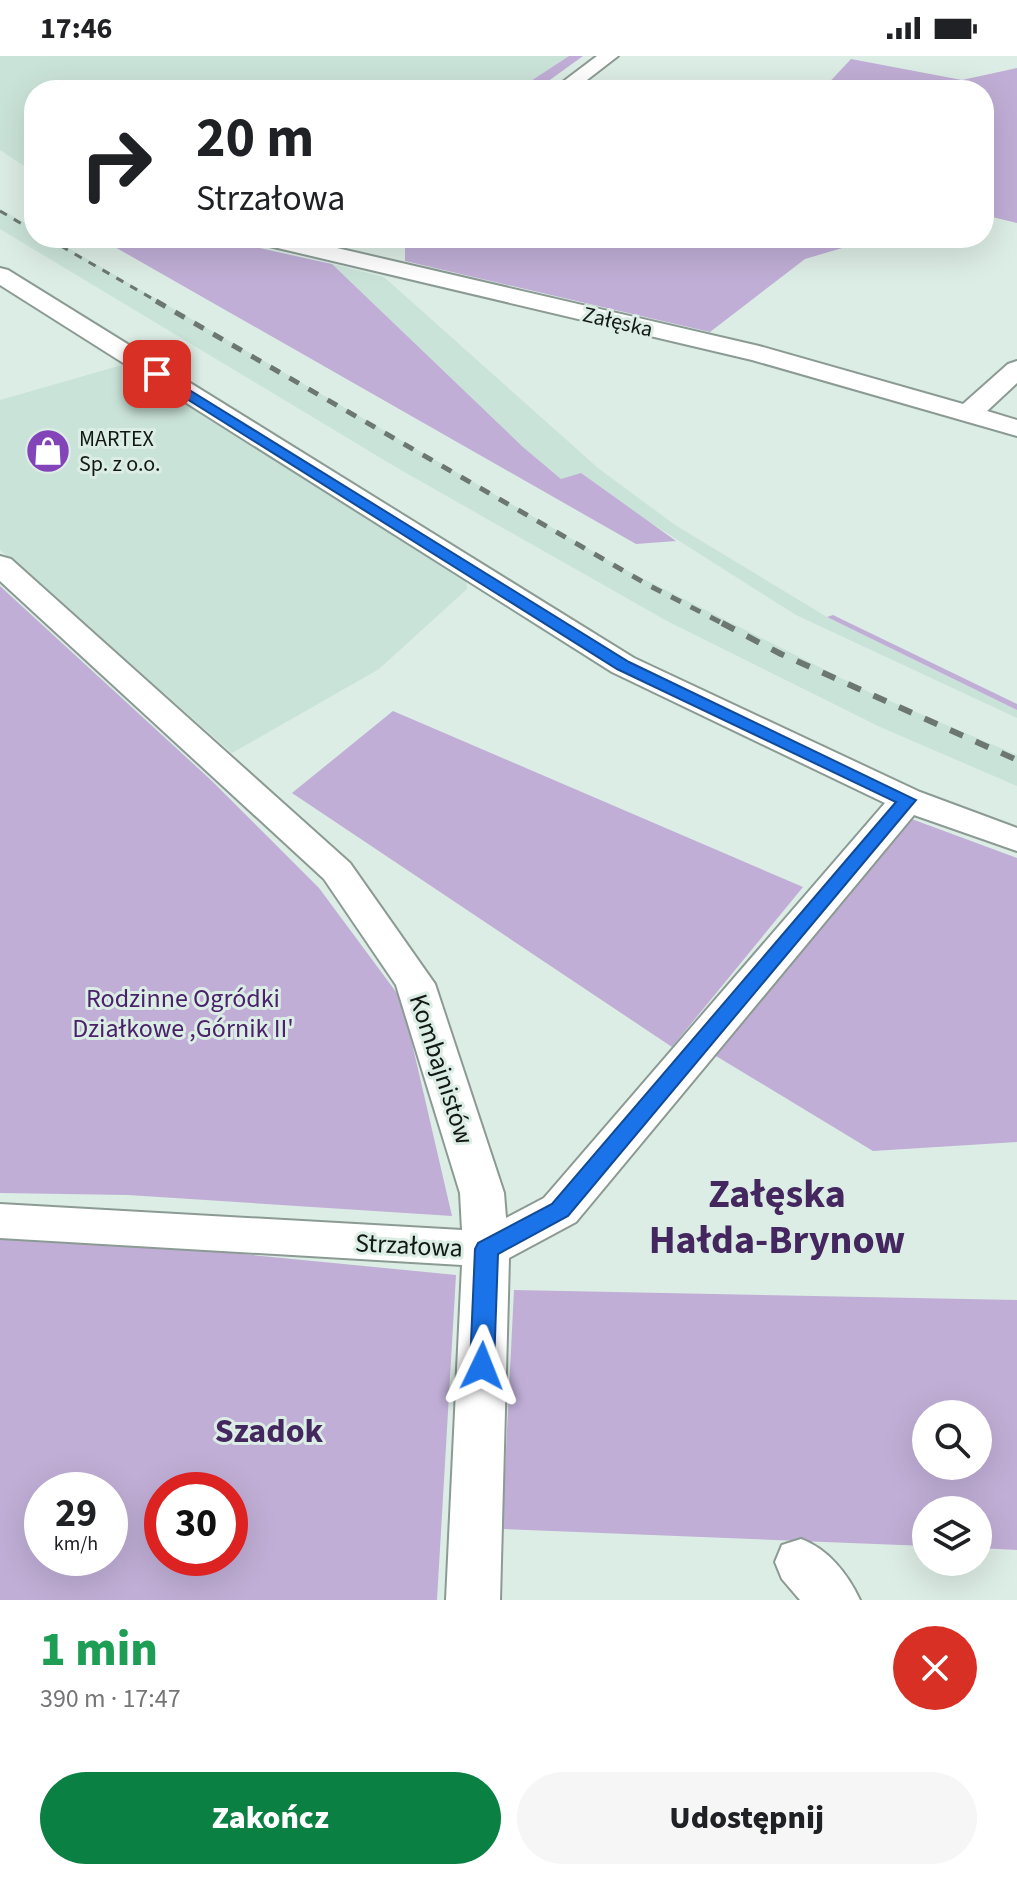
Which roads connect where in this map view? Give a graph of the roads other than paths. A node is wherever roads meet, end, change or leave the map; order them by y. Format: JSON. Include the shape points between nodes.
{"nodes":[{"id":1,"x":609,"y":56,"type":"edge"},
{"id":2,"x":576,"y":80,"type":"edge"},
{"id":3,"x":308,"y":248,"type":"edge"},
{"id":4,"x":389,"y":248,"type":"edge"},
{"id":5,"x":389,"y":267,"type":"junction"},
{"id":6,"x":0,"y":275,"type":"edge"},
{"id":7,"x":1017,"y":369,"type":"edge"},
{"id":8,"x":968,"y":414,"type":"junction"},
{"id":9,"x":1017,"y":428,"type":"edge"},
{"id":10,"x":0,"y":565,"type":"edge"},
{"id":11,"x":907,"y":800,"type":"junction"},
{"id":12,"x":1017,"y":840,"type":"edge"},
{"id":13,"x":0,"y":1221,"type":"edge"},
{"id":14,"x":486,"y":1249,"type":"junction"},
{"id":15,"x":473,"y":1600,"type":"edge"}],
"edges":[{"from":1,"to":2,"type":"street"},
{"from":3,"to":5,"type":"street","name":"Załęska"},
{"from":4,"to":5,"type":"street"},
{"from":5,"to":8,"type":"street","name":"Załęska","via":[[759,354]]},
{"from":6,"to":11,"type":"street","via":[[623,665]]},
{"from":7,"to":8,"type":"street"},
{"from":8,"to":9,"type":"street","name":"Załęska"},
{"from":10,"to":14,"type":"street","name":"Kombajnistów","via":[[337,871],[415,984],[482,1193]]},
{"from":11,"to":12,"type":"street"},
{"from":11,"to":14,"type":"street","name":"Strzałowa","via":[[560,1210]]},
{"from":13,"to":14,"type":"street","name":"Strzałowa"},
{"from":14,"to":15,"type":"street","name":"Kombajnistów"}]}
